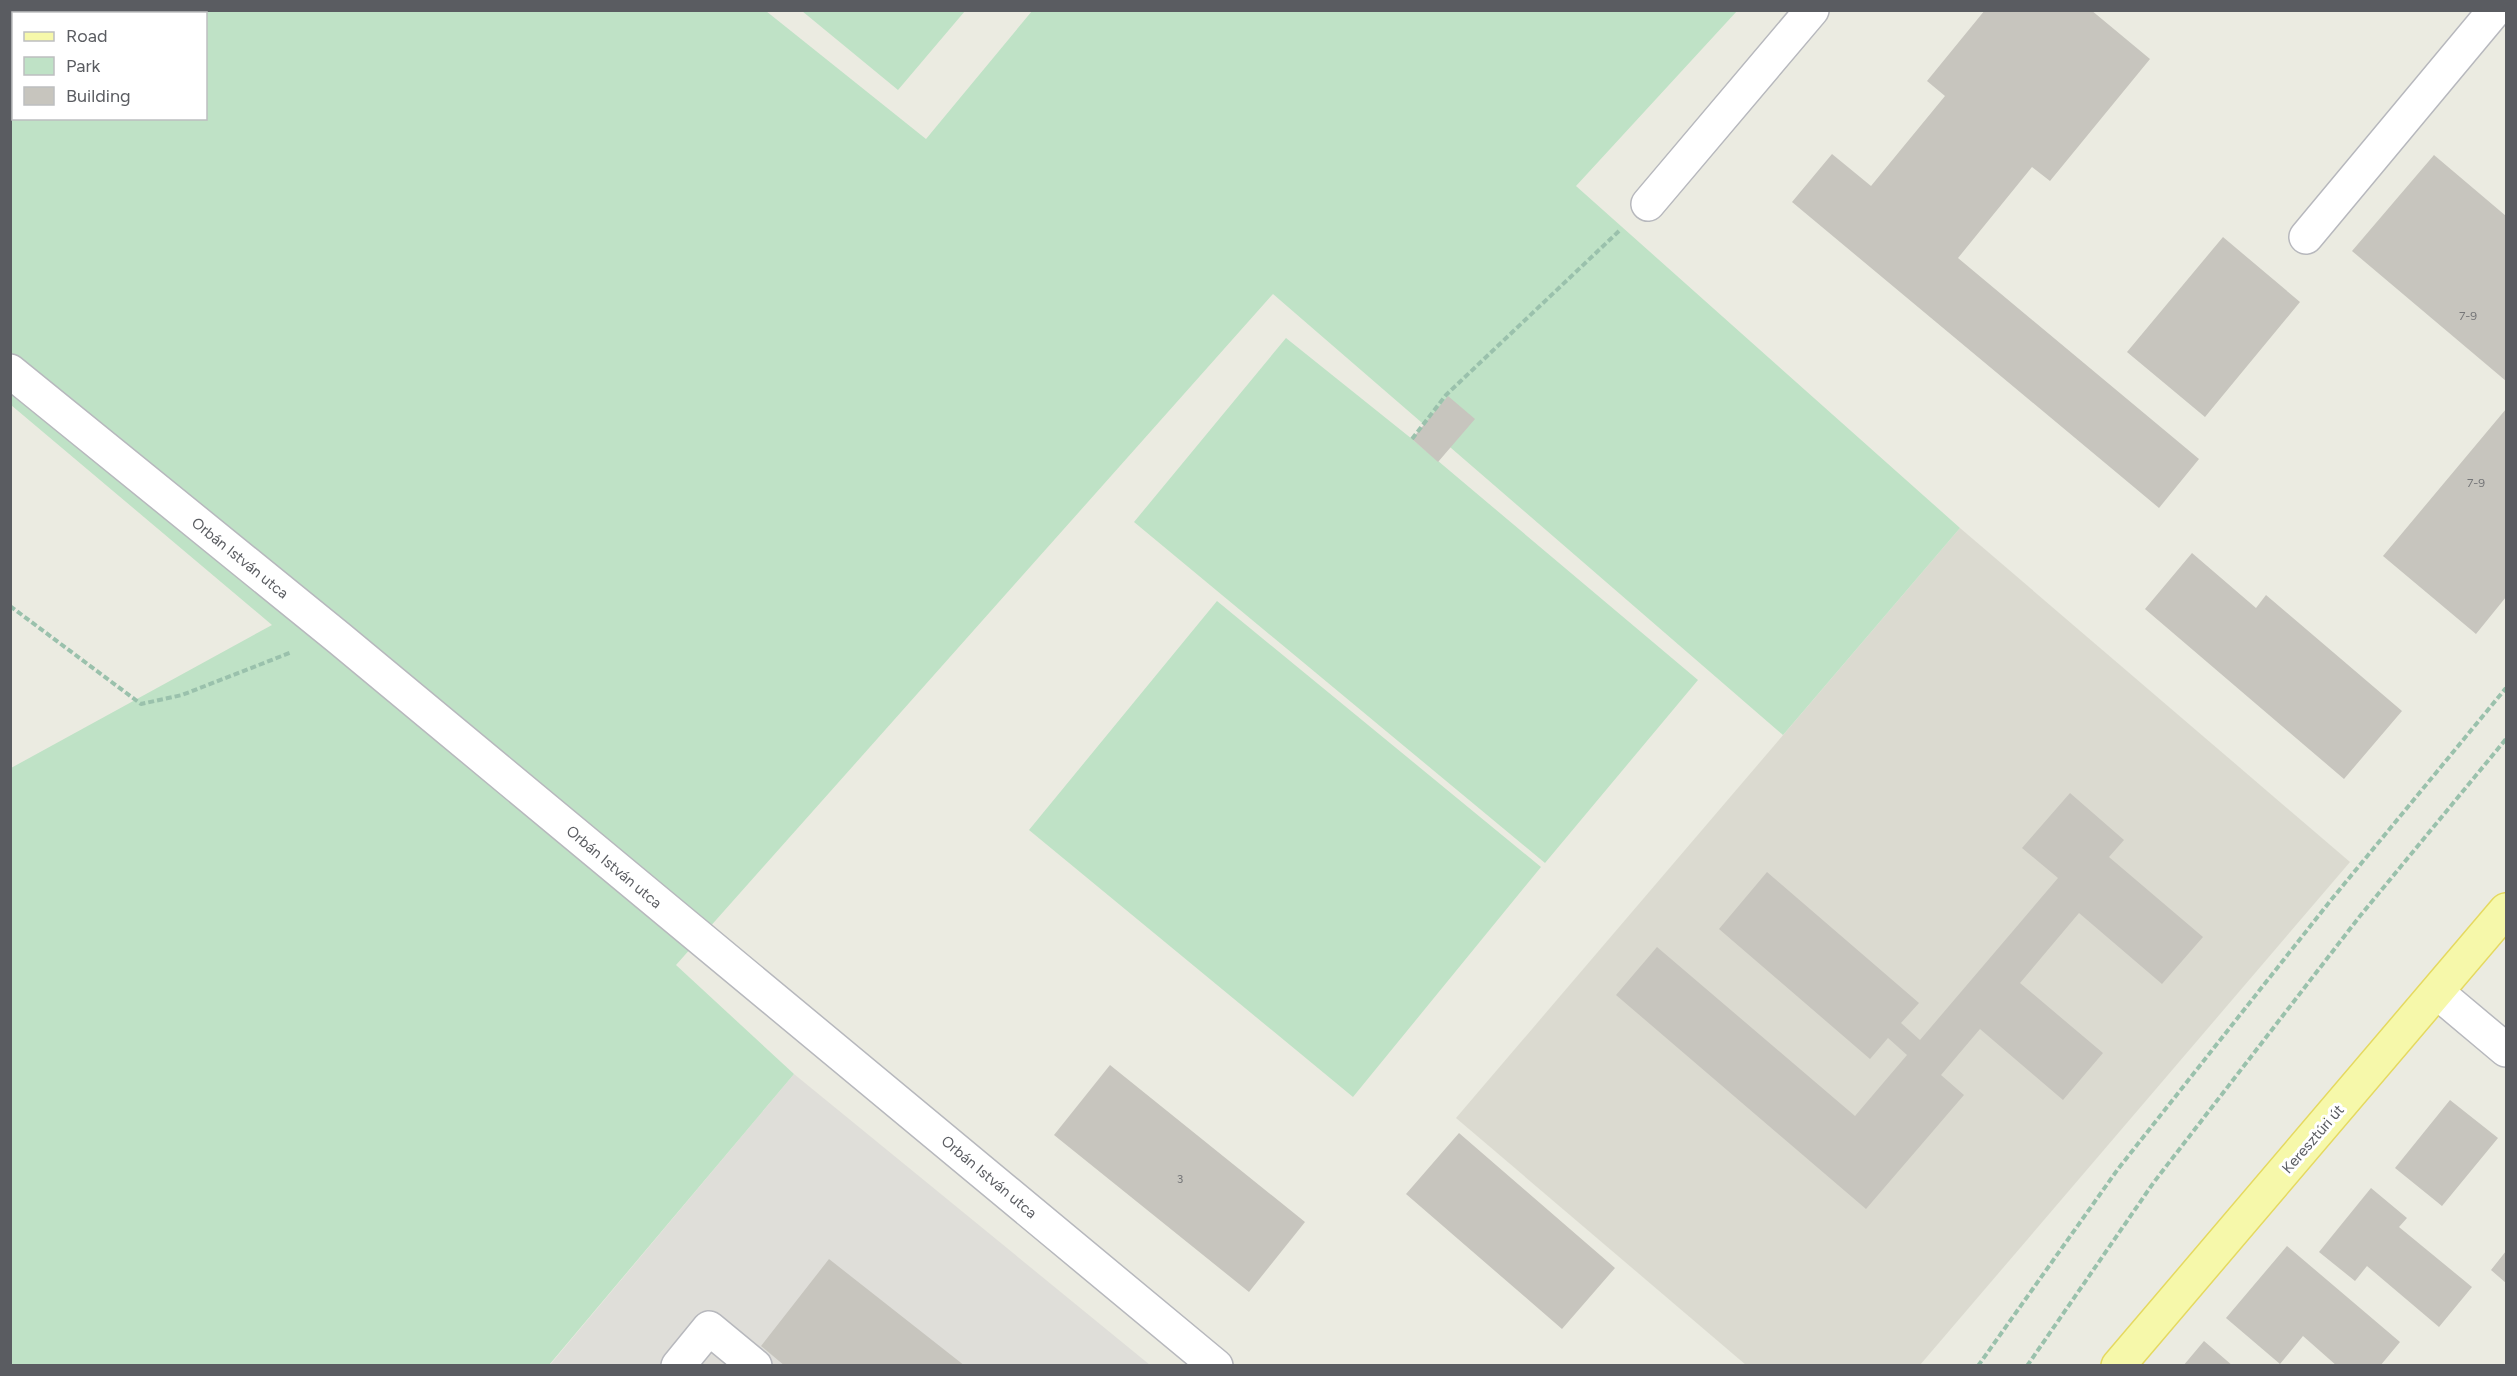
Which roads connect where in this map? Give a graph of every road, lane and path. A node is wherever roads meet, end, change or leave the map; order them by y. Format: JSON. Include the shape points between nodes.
{"nodes":[{"id":1,"x":1812,"y":10,"type":"edge"},
{"id":2,"x":2494,"y":10,"type":"edge"},
{"id":3,"x":1648,"y":204,"type":"joint"},
{"id":4,"x":2306,"y":237,"type":"dead end"},
{"id":5,"x":10,"y":371,"type":"edge"},
{"id":6,"x":1412,"y":439,"type":"dead end"},
{"id":7,"x":10,"y":606,"type":"edge"},
{"id":8,"x":339,"y":638,"type":"junction"},
{"id":9,"x":2506,"y":688,"type":"edge"},
{"id":10,"x":2506,"y":739,"type":"edge"},
{"id":11,"x":2506,"y":910,"type":"edge"},
{"id":12,"x":2438,"y":993,"type":"junction"},
{"id":13,"x":2506,"y":1050,"type":"edge"},
{"id":14,"x":678,"y":1365,"type":"edge"},
{"id":15,"x":755,"y":1365,"type":"edge"},
{"id":16,"x":1216,"y":1365,"type":"edge"},
{"id":17,"x":1978,"y":1365,"type":"edge"},
{"id":18,"x":2027,"y":1365,"type":"edge"},
{"id":19,"x":2118,"y":1365,"type":"edge"}],
"edges":[{"from":1,"to":3,"type":"street"},
{"from":2,"to":4,"type":"street"},
{"from":3,"to":6,"type":"path","via":[[1446,395]]},
{"from":5,"to":8,"type":"street","name":"Orbán István utca"},
{"from":7,"to":8,"type":"path","via":[[141,704],[183,696],[301,648]]},
{"from":8,"to":16,"type":"street","name":"Orbán István utca"},
{"from":9,"to":17,"type":"path","via":[[2331,900],[2118,1169]]},
{"from":10,"to":18,"type":"path","via":[[2361,916],[2154,1182]]},
{"from":11,"to":12,"type":"main road","name":"Keresztúri út"},
{"from":12,"to":13,"type":"street"},
{"from":12,"to":19,"type":"main road","name":"Keresztúri út"},
{"from":14,"to":15,"type":"street","via":[[710,1328]]}]}
